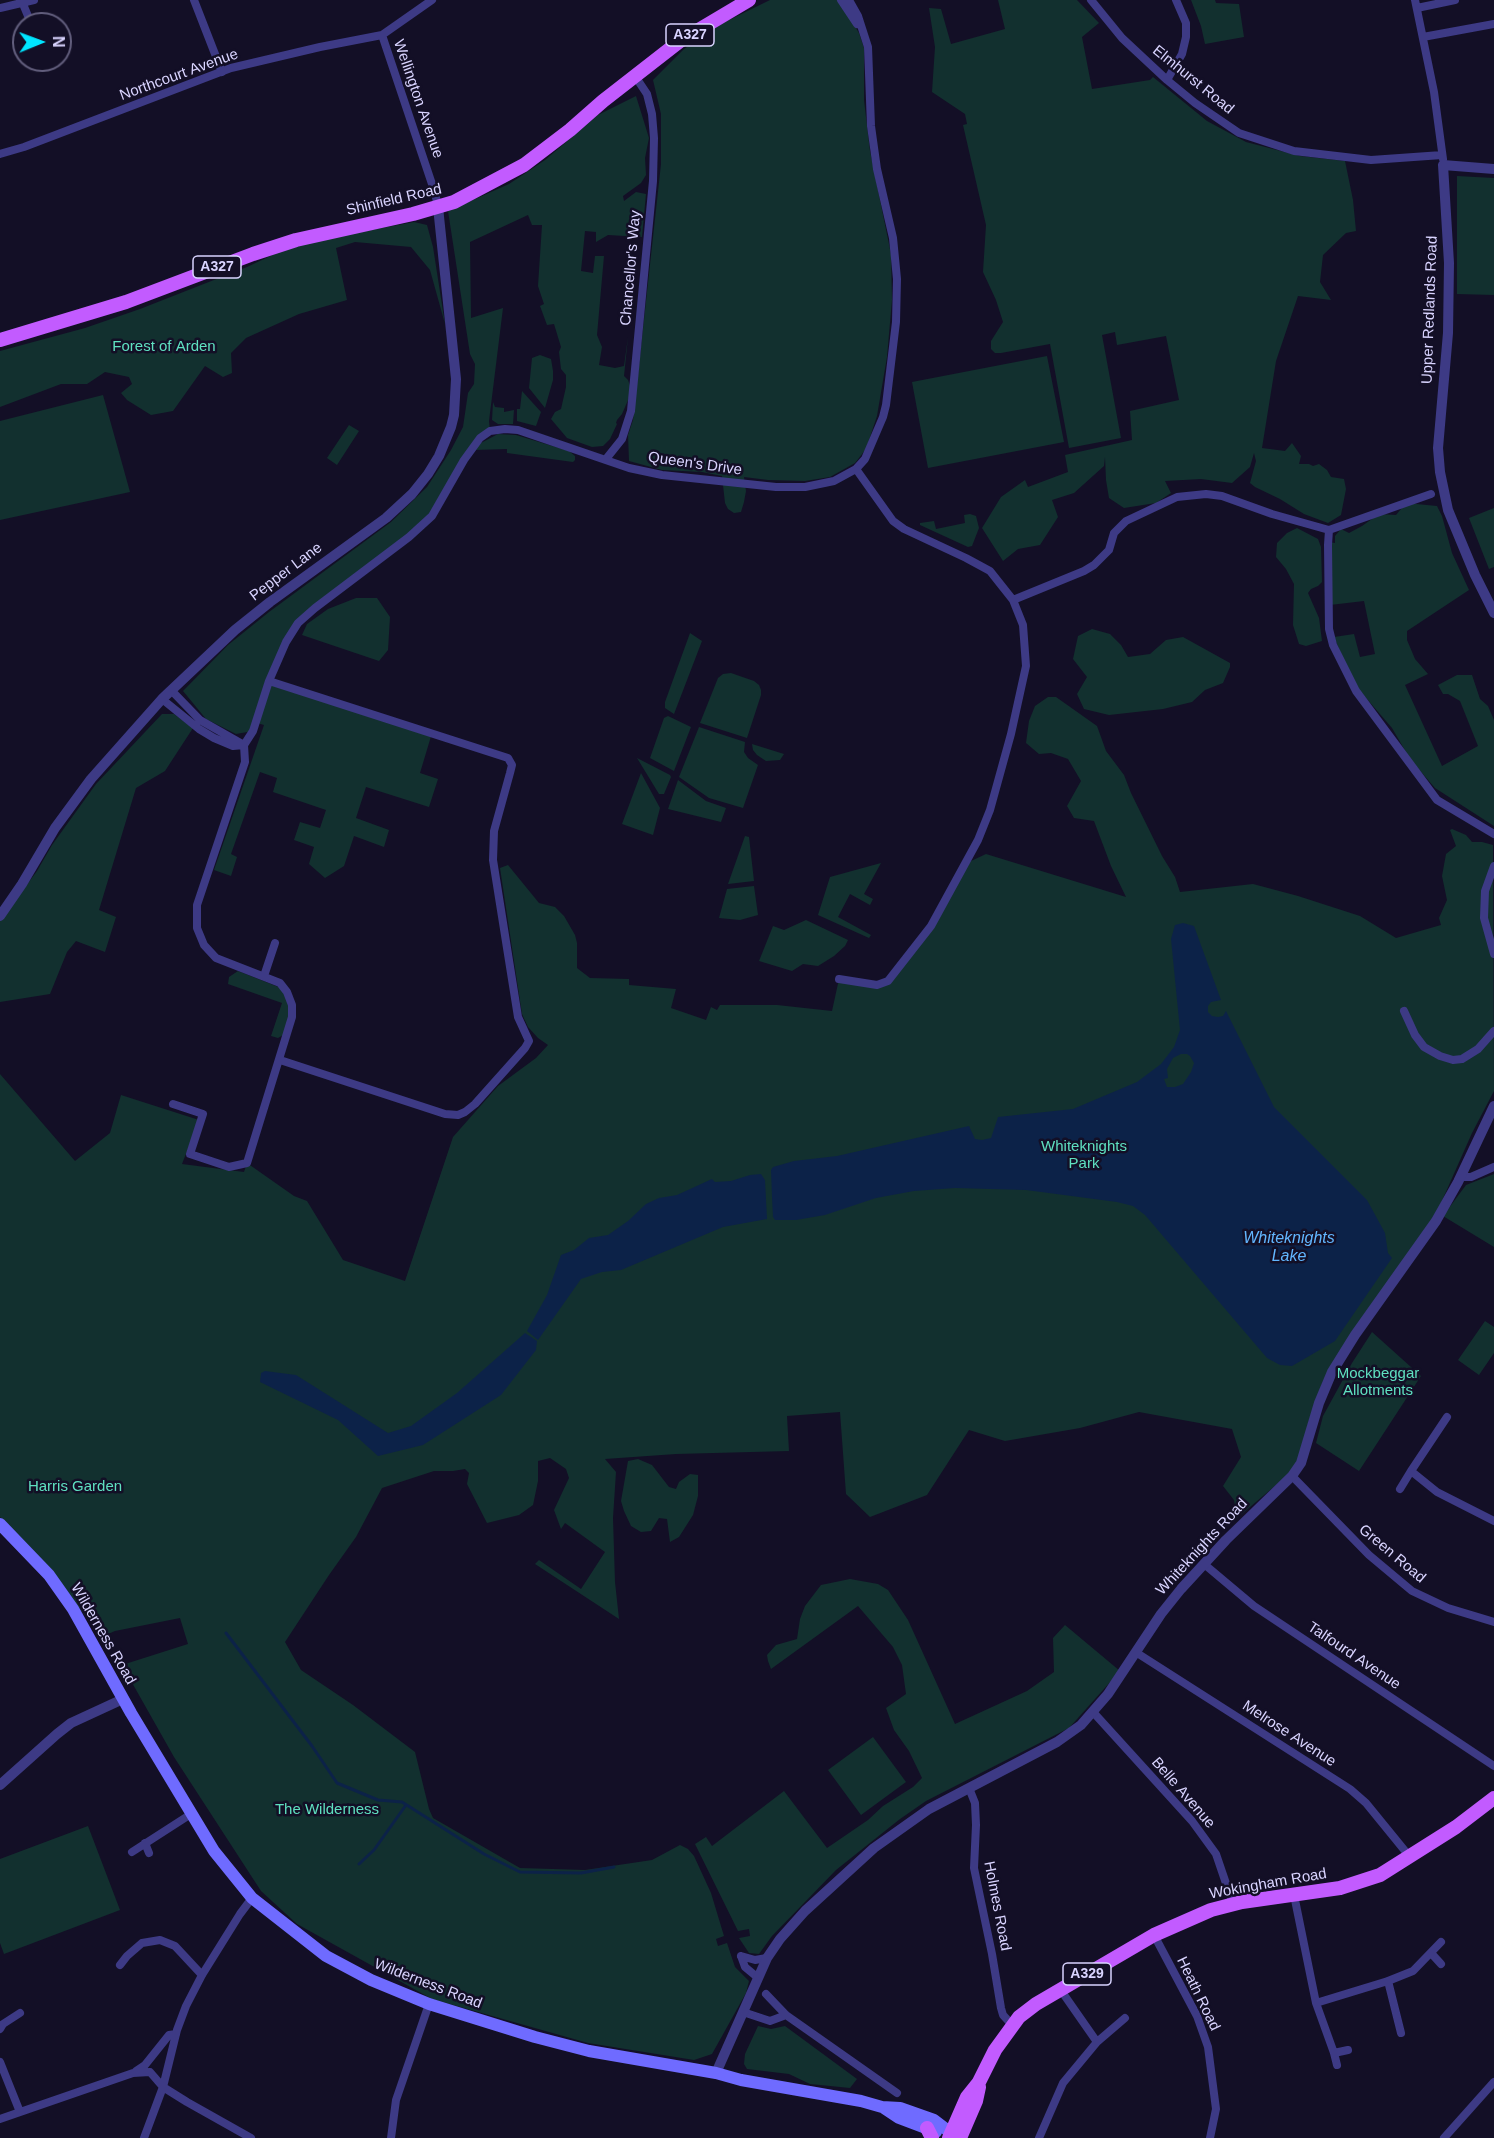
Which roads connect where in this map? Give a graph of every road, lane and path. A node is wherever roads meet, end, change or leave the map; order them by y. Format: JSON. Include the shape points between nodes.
{"nodes":[{"id":1,"x":34,"y":0,"type":"edge"},
{"id":2,"x":194,"y":0,"type":"edge"},
{"id":3,"x":432,"y":0,"type":"edge"},
{"id":4,"x":749,"y":0,"type":"edge"},
{"id":5,"x":841,"y":0,"type":"edge"},
{"id":6,"x":849,"y":0,"type":"edge"},
{"id":7,"x":1091,"y":0,"type":"edge"},
{"id":8,"x":1176,"y":0,"type":"edge"},
{"id":9,"x":1455,"y":0,"type":"edge"},
{"id":10,"x":23,"y":4,"type":"junction"},
{"id":11,"x":1416,"y":4,"type":"edge"},
{"id":12,"x":0,"y":8,"type":"edge"},
{"id":13,"x":26,"y":12,"type":"edge"},
{"id":14,"x":1494,"y":24,"type":"edge"},
{"id":15,"x":861,"y":28,"type":"junction"},
{"id":16,"x":382,"y":35,"type":"junction"},
{"id":17,"x":1424,"y":37,"type":"junction"},
{"id":18,"x":222,"y":72,"type":"junction"},
{"id":19,"x":635,"y":76,"type":"junction"},
{"id":20,"x":1167,"y":80,"type":"junction"},
{"id":21,"x":0,"y":154,"type":"edge"},
{"id":22,"x":1443,"y":160,"type":"junction"},
{"id":23,"x":1494,"y":169,"type":"edge"},
{"id":24,"x":438,"y":207,"type":"junction"},
{"id":25,"x":0,"y":340,"type":"edge"},
{"id":26,"x":606,"y":459,"type":"junction"},
{"id":27,"x":856,"y":469,"type":"junction"},
{"id":28,"x":1431,"y":494,"type":"dead end"},
{"id":29,"x":1329,"y":530,"type":"junction"},
{"id":30,"x":1013,"y":600,"type":"junction"},
{"id":31,"x":1494,"y":613,"type":"edge"},
{"id":32,"x":269,"y":681,"type":"junction"},
{"id":33,"x":171,"y":690,"type":"junction"},
{"id":34,"x":162,"y":699,"type":"junction"},
{"id":35,"x":244,"y":745,"type":"junction"},
{"id":36,"x":1494,"y":834,"type":"edge"},
{"id":37,"x":1494,"y":866,"type":"edge"},
{"id":38,"x":0,"y":916,"type":"edge"},
{"id":39,"x":275,"y":943,"type":"dead end"},
{"id":40,"x":1494,"y":954,"type":"edge"},
{"id":41,"x":264,"y":976,"type":"junction"},
{"id":42,"x":839,"y":979,"type":"dead end"},
{"id":43,"x":1404,"y":1011,"type":"dead end"},
{"id":44,"x":1494,"y":1031,"type":"edge"},
{"id":45,"x":280,"y":1060,"type":"junction"},
{"id":46,"x":173,"y":1104,"type":"dead end"},
{"id":47,"x":1494,"y":1106,"type":"edge"},
{"id":48,"x":1494,"y":1167,"type":"edge"},
{"id":49,"x":1460,"y":1177,"type":"junction"},
{"id":50,"x":1447,"y":1417,"type":"dead end"},
{"id":51,"x":1411,"y":1471,"type":"junction"},
{"id":52,"x":1292,"y":1476,"type":"junction"},
{"id":53,"x":1400,"y":1489,"type":"dead end"},
{"id":54,"x":1493,"y":1519,"type":"edge"},
{"id":55,"x":0,"y":1524,"type":"edge"},
{"id":56,"x":1204,"y":1564,"type":"junction"},
{"id":57,"x":1494,"y":1622,"type":"edge"},
{"id":58,"x":1137,"y":1653,"type":"junction"},
{"id":59,"x":123,"y":1699,"type":"junction"},
{"id":60,"x":1093,"y":1712,"type":"junction"},
{"id":61,"x":1494,"y":1766,"type":"edge"},
{"id":62,"x":0,"y":1785,"type":"edge"},
{"id":63,"x":969,"y":1788,"type":"junction"},
{"id":64,"x":1494,"y":1798,"type":"edge"},
{"id":65,"x":191,"y":1814,"type":"junction"},
{"id":66,"x":145,"y":1843,"type":"junction"},
{"id":67,"x":132,"y":1852,"type":"dead end"},
{"id":68,"x":149,"y":1853,"type":"dead end"},
{"id":69,"x":1410,"y":1857,"type":"junction"},
{"id":70,"x":1294,"y":1895,"type":"junction"},
{"id":71,"x":252,"y":1898,"type":"junction"},
{"id":72,"x":1233,"y":1904,"type":"junction"},
{"id":73,"x":1154,"y":1935,"type":"junction"},
{"id":74,"x":1441,"y":1942,"type":"dead end"},
{"id":75,"x":1431,"y":1953,"type":"junction"},
{"id":76,"x":766,"y":1958,"type":"junction"},
{"id":77,"x":1441,"y":1964,"type":"dead end"},
{"id":78,"x":120,"y":1965,"type":"dead end"},
{"id":79,"x":202,"y":1974,"type":"junction"},
{"id":80,"x":757,"y":1977,"type":"junction"},
{"id":81,"x":1388,"y":1981,"type":"junction"},
{"id":82,"x":1060,"y":1989,"type":"junction"},
{"id":83,"x":766,"y":1994,"type":"dead end"},
{"id":84,"x":1316,"y":2002,"type":"junction"},
{"id":85,"x":429,"y":2004,"type":"junction"},
{"id":86,"x":743,"y":2012,"type":"junction"},
{"id":87,"x":20,"y":2013,"type":"dead end"},
{"id":88,"x":786,"y":2015,"type":"junction"},
{"id":89,"x":1125,"y":2018,"type":"dead end"},
{"id":90,"x":1012,"y":2026,"type":"junction"},
{"id":91,"x":0,"y":2029,"type":"edge"},
{"id":92,"x":1401,"y":2033,"type":"dead end"},
{"id":93,"x":176,"y":2034,"type":"junction"},
{"id":94,"x":1097,"y":2042,"type":"junction"},
{"id":95,"x":1348,"y":2050,"type":"dead end"},
{"id":96,"x":1334,"y":2053,"type":"junction"},
{"id":97,"x":0,"y":2062,"type":"edge"},
{"id":98,"x":1336,"y":2065,"type":"dead end"},
{"id":99,"x":133,"y":2073,"type":"junction"},
{"id":100,"x":716,"y":2073,"type":"junction"},
{"id":101,"x":1494,"y":2082,"type":"edge"},
{"id":102,"x":163,"y":2087,"type":"junction"},
{"id":103,"x":897,"y":2093,"type":"dead end"},
{"id":104,"x":882,"y":2107,"type":"junction"},
{"id":105,"x":20,"y":2112,"type":"junction"},
{"id":106,"x":0,"y":2119,"type":"edge"},
{"id":107,"x":929,"y":2133,"type":"edge"},
{"id":108,"x":957,"y":2137,"type":"edge"},
{"id":109,"x":144,"y":2138,"type":"edge"},
{"id":110,"x":250,"y":2138,"type":"edge"},
{"id":111,"x":391,"y":2138,"type":"edge"},
{"id":112,"x":1039,"y":2138,"type":"edge"},
{"id":113,"x":1210,"y":2138,"type":"edge"},
{"id":114,"x":1444,"y":2138,"type":"edge"}],
"edges":[{"from":1,"to":10,"type":"street"},
{"from":2,"to":18,"type":"street"},
{"from":3,"to":16,"type":"street","name":"Northcourt Avenue"},
{"from":4,"to":19,"type":"main road","name":"Shinfield Road","number":"A327","via":[[680,41]]},
{"from":5,"to":15,"type":"street","name":"Queen's Drive"},
{"from":6,"to":15,"type":"street","name":"Queen's Drive"},
{"from":7,"to":20,"type":"street","name":"Elmhurst Road","via":[[1122,38]]},
{"from":8,"to":20,"type":"street","via":[[1186,23],[1186,37],[1182,54]]},
{"from":9,"to":11,"type":"street"},
{"from":10,"to":12,"type":"street"},
{"from":10,"to":13,"type":"street"},
{"from":11,"to":17,"type":"street","name":"Upper Redlands Road"},
{"from":14,"to":17,"type":"street"},
{"from":15,"to":27,"type":"street","name":"Queen's Drive","via":[[868,47],[871,126],[893,238],[897,298],[883,417],[866,459]]},
{"from":16,"to":18,"type":"street","name":"Northcourt Avenue"},
{"from":16,"to":24,"type":"street","name":"Wellington Avenue"},
{"from":17,"to":22,"type":"street","name":"Upper Redlands Road"},
{"from":18,"to":21,"type":"street","name":"Northcourt Avenue"},
{"from":19,"to":24,"type":"main road","name":"Shinfield Road","number":"A327","via":[[524,165]]},
{"from":19,"to":26,"type":"street","name":"Chancellor's Way","via":[[647,94],[652,114],[653,181],[631,411],[622,439]]},
{"from":20,"to":22,"type":"street","name":"Elmhurst Road","via":[[1239,133],[1294,151],[1371,160]]},
{"from":22,"to":23,"type":"street"},
{"from":22,"to":31,"type":"street","name":"Upper Redlands Road","via":[[1449,263],[1448,333],[1438,448],[1440,472],[1448,510]]},
{"from":24,"to":25,"type":"main road","name":"Shinfield Road","number":"A327","via":[[296,240],[126,302]]},
{"from":24,"to":33,"type":"street","name":"Pepper Lane","via":[[456,379],[454,415],[439,456],[412,494],[386,518],[270,602]]},
{"from":26,"to":27,"type":"street","name":"Queen's Drive","via":[[662,475],[776,488],[820,485]]},
{"from":26,"to":32,"type":"street","name":"Queen's Drive","via":[[518,430],[490,431],[464,460],[432,516],[298,623]]},
{"from":27,"to":30,"type":"street","via":[[893,521],[909,533],[990,571]]},
{"from":28,"to":29,"type":"street"},
{"from":29,"to":30,"type":"street","via":[[1222,496],[1177,497],[1126,521],[1114,533],[1109,550],[1094,565]]},
{"from":29,"to":36,"type":"street","via":[[1329,629],[1356,691],[1437,800]]},
{"from":30,"to":42,"type":"street","via":[[1023,625],[1026,666],[997,787],[978,840],[931,926],[888,981],[877,985]]},
{"from":32,"to":35,"type":"street","name":"Queen's Drive","via":[[253,731]]},
{"from":32,"to":45,"type":"street","via":[[508,758],[512,765],[494,831],[493,860],[518,1017],[529,1041],[475,1104],[458,1115]]},
{"from":33,"to":34,"type":"street","name":"Pepper Lane"},
{"from":33,"to":35,"type":"street","via":[[200,720]]},
{"from":34,"to":35,"type":"street","via":[[214,738],[234,746]]},
{"from":34,"to":38,"type":"street","name":"Pepper Lane","via":[[91,779]]},
{"from":35,"to":41,"type":"street","name":"Queen's Drive","via":[[245,762],[197,905],[197,928],[204,945],[216,958]]},
{"from":37,"to":40,"type":"street","via":[[1484,900],[1484,918]]},
{"from":39,"to":41,"type":"street"},
{"from":41,"to":45,"type":"street","name":"Queen's Drive","via":[[280,983],[292,1005]]},
{"from":43,"to":44,"type":"street","via":[[1424,1047],[1453,1060],[1478,1049]]},
{"from":45,"to":46,"type":"street","name":"Queen's Drive","via":[[247,1163],[230,1167],[190,1154],[203,1114]]},
{"from":47,"to":49,"type":"street","name":"Whiteknights Road"},
{"from":48,"to":49,"type":"street","via":[[1471,1177]]},
{"from":49,"to":52,"type":"street","name":"Whiteknights Road","via":[[1436,1221],[1332,1372],[1301,1463]]},
{"from":50,"to":51,"type":"street"},
{"from":51,"to":53,"type":"street"},
{"from":51,"to":54,"type":"street","via":[[1437,1492]]},
{"from":52,"to":56,"type":"street","name":"Whiteknights Road"},
{"from":52,"to":57,"type":"street","name":"Green Road","via":[[1369,1555],[1412,1592]]},
{"from":55,"to":59,"type":"main road","name":"Wilderness Road","via":[[50,1575]]},
{"from":56,"to":58,"type":"street","name":"Whiteknights Road","via":[[1168,1606]]},
{"from":56,"to":61,"type":"street","name":"Talfourd Avenue","via":[[1254,1606]]},
{"from":58,"to":60,"type":"street","name":"Whiteknights Road"},
{"from":58,"to":69,"type":"street","name":"Melrose Avenue","via":[[1350,1790],[1366,1803]]},
{"from":59,"to":62,"type":"street","via":[[71,1723]]},
{"from":59,"to":65,"type":"main road","name":"Wilderness Road"},
{"from":60,"to":63,"type":"street","name":"Whiteknights Road","via":[[1057,1742]]},
{"from":60,"to":72,"type":"street","name":"Belle Avenue","via":[[1192,1821],[1216,1854]]},
{"from":63,"to":76,"type":"street","name":"Whiteknights Road","via":[[929,1809],[874,1848],[805,1911]]},
{"from":63,"to":90,"type":"street","name":"Holmes Road","via":[[975,1803],[974,1868],[1001,2008]]},
{"from":64,"to":69,"type":"main road","name":"Wokingham Road","number":"A329"},
{"from":65,"to":66,"type":"street"},
{"from":65,"to":71,"type":"main road","name":"Wilderness Road","via":[[214,1851]]},
{"from":66,"to":67,"type":"street"},
{"from":66,"to":68,"type":"street"},
{"from":69,"to":70,"type":"main road","name":"Wokingham Road","number":"A329","via":[[1373,1878]]},
{"from":70,"to":72,"type":"main road","name":"Wokingham Road","number":"A329"},
{"from":70,"to":84,"type":"street"},
{"from":71,"to":79,"type":"street"},
{"from":71,"to":85,"type":"main road","name":"Wilderness Road","via":[[326,1956]]},
{"from":72,"to":73,"type":"main road","name":"Wokingham Road","number":"A329"},
{"from":73,"to":82,"type":"main road","name":"Wokingham Road","number":"A329"},
{"from":73,"to":113,"type":"street","name":"Heath Road","via":[[1197,2016],[1208,2047],[1216,2109]]},
{"from":74,"to":75,"type":"street"},
{"from":75,"to":77,"type":"street"},
{"from":75,"to":81,"type":"street","via":[[1413,1971]]},
{"from":76,"to":80,"type":"street","name":"Whiteknights Road"},
{"from":76,"to":80,"type":"street","via":[[741,1956],[745,1967]]},
{"from":78,"to":79,"type":"street","via":[[142,1942],[160,1940],[175,1946]]},
{"from":79,"to":93,"type":"street"},
{"from":80,"to":86,"type":"street","name":"Whiteknights Road"},
{"from":81,"to":84,"type":"street"},
{"from":81,"to":92,"type":"street"},
{"from":82,"to":90,"type":"main road","name":"Wokingham Road","number":"A329"},
{"from":82,"to":94,"type":"street"},
{"from":83,"to":88,"type":"street"},
{"from":84,"to":96,"type":"street"},
{"from":85,"to":100,"type":"main road","name":"Wilderness Road","via":[[589,2051]]},
{"from":85,"to":111,"type":"street","via":[[396,2100]]},
{"from":86,"to":88,"type":"street","via":[[770,2021]]},
{"from":86,"to":100,"type":"street","name":"Whiteknights Road"},
{"from":87,"to":91,"type":"street"},
{"from":88,"to":103,"type":"street"},
{"from":89,"to":94,"type":"street"},
{"from":90,"to":108,"type":"main road","name":"Wokingham Road","number":"A329","via":[[979,2082],[976,2101]]},
{"from":93,"to":99,"type":"street","via":[[169,2035],[146,2065]]},
{"from":93,"to":102,"type":"street"},
{"from":94,"to":112,"type":"street","via":[[1063,2083]]},
{"from":95,"to":96,"type":"street"},
{"from":96,"to":98,"type":"street"},
{"from":97,"to":105,"type":"street"},
{"from":99,"to":102,"type":"street","via":[[150,2072]]},
{"from":99,"to":105,"type":"street"},
{"from":100,"to":104,"type":"main road","name":"Wilderness Road"},
{"from":101,"to":114,"type":"street"},
{"from":102,"to":109,"type":"street"},
{"from":102,"to":110,"type":"street"},
{"from":104,"to":107,"type":"main road","name":"Wilderness Road"},
{"from":104,"to":108,"type":"main road","name":"Wilderness Road","via":[[909,2111],[934,2121]]},
{"from":105,"to":106,"type":"street"},
{"from":107,"to":108,"type":"main road","name":"Wilderness Road"}]}
